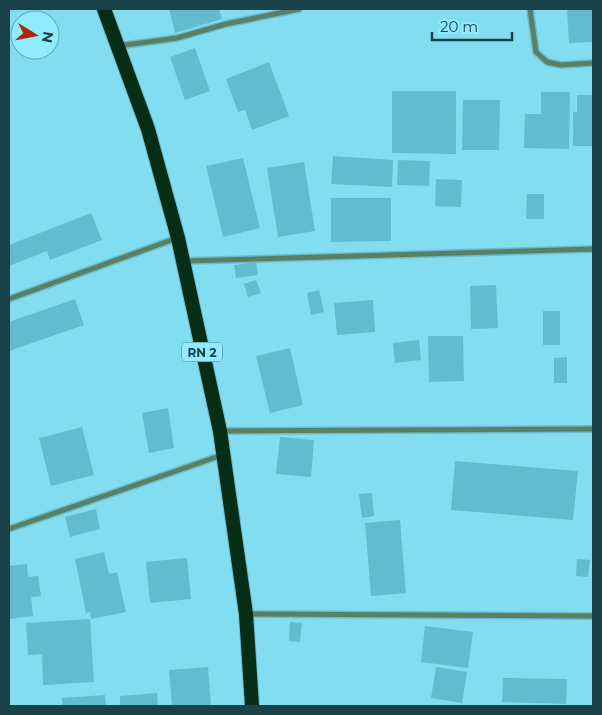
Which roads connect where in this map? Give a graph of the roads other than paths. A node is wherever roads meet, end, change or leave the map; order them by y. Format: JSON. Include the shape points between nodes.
{"nodes":[{"id":1,"x":104,"y":9,"type":"edge"},
{"id":2,"x":299,"y":9,"type":"edge"},
{"id":3,"x":530,"y":9,"type":"edge"},
{"id":4,"x":118,"y":46,"type":"junction"},
{"id":5,"x":593,"y":63,"type":"edge"},
{"id":6,"x":178,"y":238,"type":"junction"},
{"id":7,"x":593,"y":249,"type":"edge"},
{"id":8,"x":182,"y":261,"type":"junction"},
{"id":9,"x":9,"y":299,"type":"edge"},
{"id":10,"x":593,"y":428,"type":"edge"},
{"id":11,"x":220,"y":431,"type":"junction"},
{"id":12,"x":223,"y":455,"type":"junction"},
{"id":13,"x":9,"y":529,"type":"edge"},
{"id":14,"x":246,"y":614,"type":"junction"},
{"id":15,"x":593,"y":616,"type":"edge"},
{"id":16,"x":252,"y":706,"type":"edge"}],
"edges":[{"from":1,"to":4,"type":"highway","number":"RN 2"},
{"from":2,"to":4,"type":"street","via":[[177,38]]},
{"from":3,"to":5,"type":"street","via":[[536,52],[547,62],[561,65]]},
{"from":4,"to":6,"type":"highway","number":"RN 2","via":[[148,129]]},
{"from":6,"to":8,"type":"highway","number":"RN 2"},
{"from":6,"to":9,"type":"street"},
{"from":7,"to":8,"type":"street"},
{"from":8,"to":11,"type":"highway","number":"RN 2"},
{"from":10,"to":11,"type":"street"},
{"from":11,"to":12,"type":"highway","number":"RN 2"},
{"from":12,"to":13,"type":"street"},
{"from":12,"to":14,"type":"highway","number":"RN 2"},
{"from":14,"to":15,"type":"street"},
{"from":14,"to":16,"type":"highway","number":"RN 2"}]}
